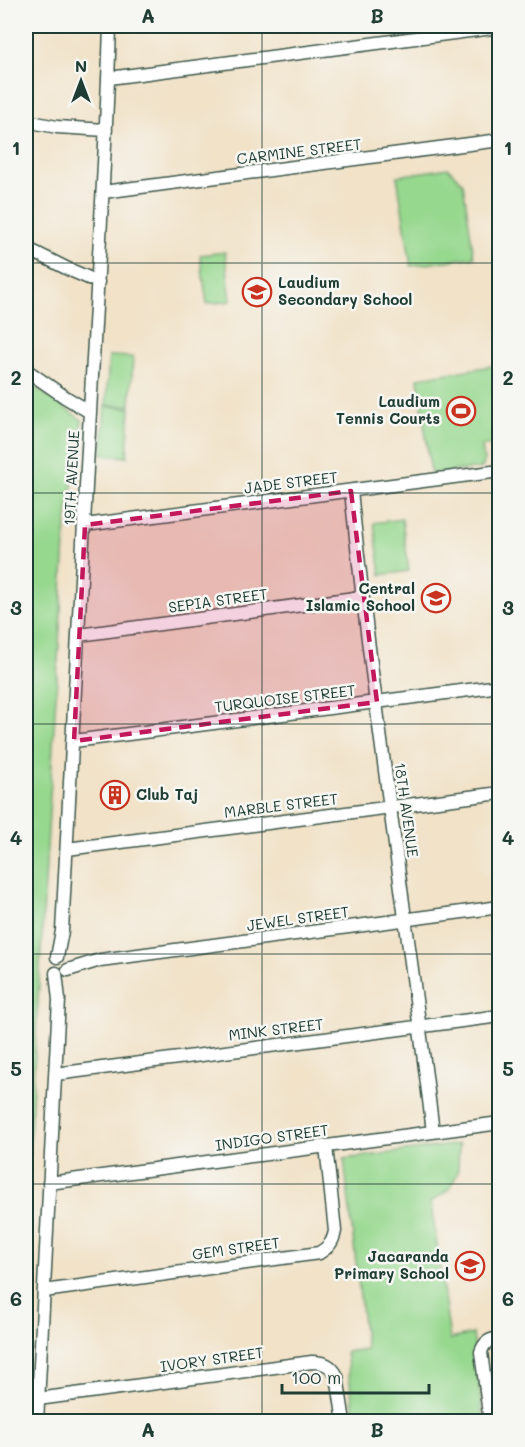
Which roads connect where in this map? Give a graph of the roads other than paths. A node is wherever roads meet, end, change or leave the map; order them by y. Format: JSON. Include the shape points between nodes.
{"nodes":[{"id":1,"x":110,"y":26,"type":"edge"},
{"id":2,"x":480,"y":27,"type":"edge"},
{"id":3,"x":500,"y":27,"type":"edge"},
{"id":4,"x":108,"y":78,"type":"junction"},
{"id":5,"x":26,"y":121,"type":"edge"},
{"id":6,"x":106,"y":130,"type":"junction"},
{"id":7,"x":500,"y":140,"type":"edge"},
{"id":8,"x":103,"y":192,"type":"junction"},
{"id":9,"x":26,"y":248,"type":"edge"},
{"id":10,"x":98,"y":282,"type":"junction"},
{"id":11,"x":26,"y":370,"type":"edge"},
{"id":12,"x":90,"y":412,"type":"junction"},
{"id":13,"x":500,"y":471,"type":"edge"},
{"id":14,"x":351,"y":491,"type":"junction"},
{"id":15,"x":85,"y":525,"type":"junction"},
{"id":16,"x":362,"y":597,"type":"junction"},
{"id":17,"x":79,"y":635,"type":"junction"},
{"id":18,"x":500,"y":686,"type":"edge"},
{"id":19,"x":377,"y":702,"type":"junction"},
{"id":20,"x":74,"y":741,"type":"junction"},
{"id":21,"x":500,"y":793,"type":"edge"},
{"id":22,"x":390,"y":807,"type":"junction"},
{"id":23,"x":67,"y":849,"type":"junction"},
{"id":24,"x":500,"y":907,"type":"edge"},
{"id":25,"x":406,"y":919,"type":"junction"},
{"id":26,"x":64,"y":965,"type":"junction"},
{"id":27,"x":500,"y":1017,"type":"edge"},
{"id":28,"x":420,"y":1027,"type":"junction"},
{"id":29,"x":56,"y":1074,"type":"junction"},
{"id":30,"x":500,"y":1123,"type":"edge"},
{"id":31,"x":433,"y":1132,"type":"junction"},
{"id":32,"x":326,"y":1146,"type":"junction"},
{"id":33,"x":49,"y":1183,"type":"junction"},
{"id":34,"x":44,"y":1291,"type":"junction"},
{"id":35,"x":500,"y":1338,"type":"edge"},
{"id":36,"x":38,"y":1399,"type":"junction"},
{"id":37,"x":37,"y":1422,"type":"edge"},
{"id":38,"x":344,"y":1422,"type":"edge"},
{"id":39,"x":490,"y":1422,"type":"edge"}],
"edges":[{"from":1,"to":4,"type":"street","name":"19TH AVENUE"},
{"from":2,"to":3,"type":"street"},
{"from":2,"to":4,"type":"street"},
{"from":4,"to":6,"type":"street","name":"19TH AVENUE"},
{"from":5,"to":6,"type":"street"},
{"from":6,"to":8,"type":"street","name":"19TH AVENUE"},
{"from":7,"to":8,"type":"street","name":"CARMINE STREET"},
{"from":8,"to":10,"type":"street","name":"19TH AVENUE"},
{"from":9,"to":10,"type":"street"},
{"from":10,"to":12,"type":"street","name":"19TH AVENUE"},
{"from":11,"to":12,"type":"street"},
{"from":12,"to":15,"type":"street","name":"19TH AVENUE"},
{"from":13,"to":14,"type":"street","name":"JADE STREET"},
{"from":14,"to":15,"type":"street","name":"JADE STREET"},
{"from":14,"to":16,"type":"street","name":"18TH AVENUE"},
{"from":15,"to":17,"type":"street","name":"19TH AVENUE"},
{"from":16,"to":17,"type":"street","name":"SEPIA STREET"},
{"from":16,"to":19,"type":"street","name":"18TH AVENUE"},
{"from":17,"to":20,"type":"street","name":"19TH AVENUE"},
{"from":18,"to":19,"type":"street","name":"TURQUOISE STREET"},
{"from":19,"to":20,"type":"street","name":"TURQUOISE STREET"},
{"from":19,"to":22,"type":"street","name":"18TH AVENUE"},
{"from":20,"to":23,"type":"street","name":"19TH AVENUE"},
{"from":21,"to":22,"type":"street","name":"MARBLE STREET"},
{"from":22,"to":23,"type":"street","name":"MARBLE STREET"},
{"from":22,"to":25,"type":"street","name":"18TH AVENUE"},
{"from":23,"to":26,"type":"street","name":"19TH AVENUE"},
{"from":24,"to":25,"type":"street","name":"JEWEL STREET"},
{"from":25,"to":26,"type":"street","name":"JEWEL STREET"},
{"from":25,"to":28,"type":"street","name":"18TH AVENUE"},
{"from":26,"to":29,"type":"street","name":"19TH AVENUE"},
{"from":27,"to":28,"type":"street","name":"MINK STREET"},
{"from":28,"to":29,"type":"street","name":"MINK STREET"},
{"from":28,"to":31,"type":"street","name":"18TH AVENUE"},
{"from":29,"to":33,"type":"street","name":"19TH AVENUE"},
{"from":30,"to":31,"type":"street","name":"INDIGO STREET"},
{"from":31,"to":32,"type":"street","name":"INDIGO STREET"},
{"from":32,"to":33,"type":"street","name":"INDIGO STREET"},
{"from":32,"to":34,"type":"street","name":"GEM STREET","via":[[335,1231],[326,1249]]},
{"from":33,"to":34,"type":"street","name":"19TH AVENUE"},
{"from":34,"to":36,"type":"street","name":"19TH AVENUE"},
{"from":35,"to":39,"type":"street","via":[[488,1341],[480,1355]]},
{"from":36,"to":37,"type":"street","name":"19TH AVENUE"},
{"from":36,"to":38,"type":"street","name":"IVORY STREET","via":[[321,1362],[328,1364],[337,1376]]}]}
